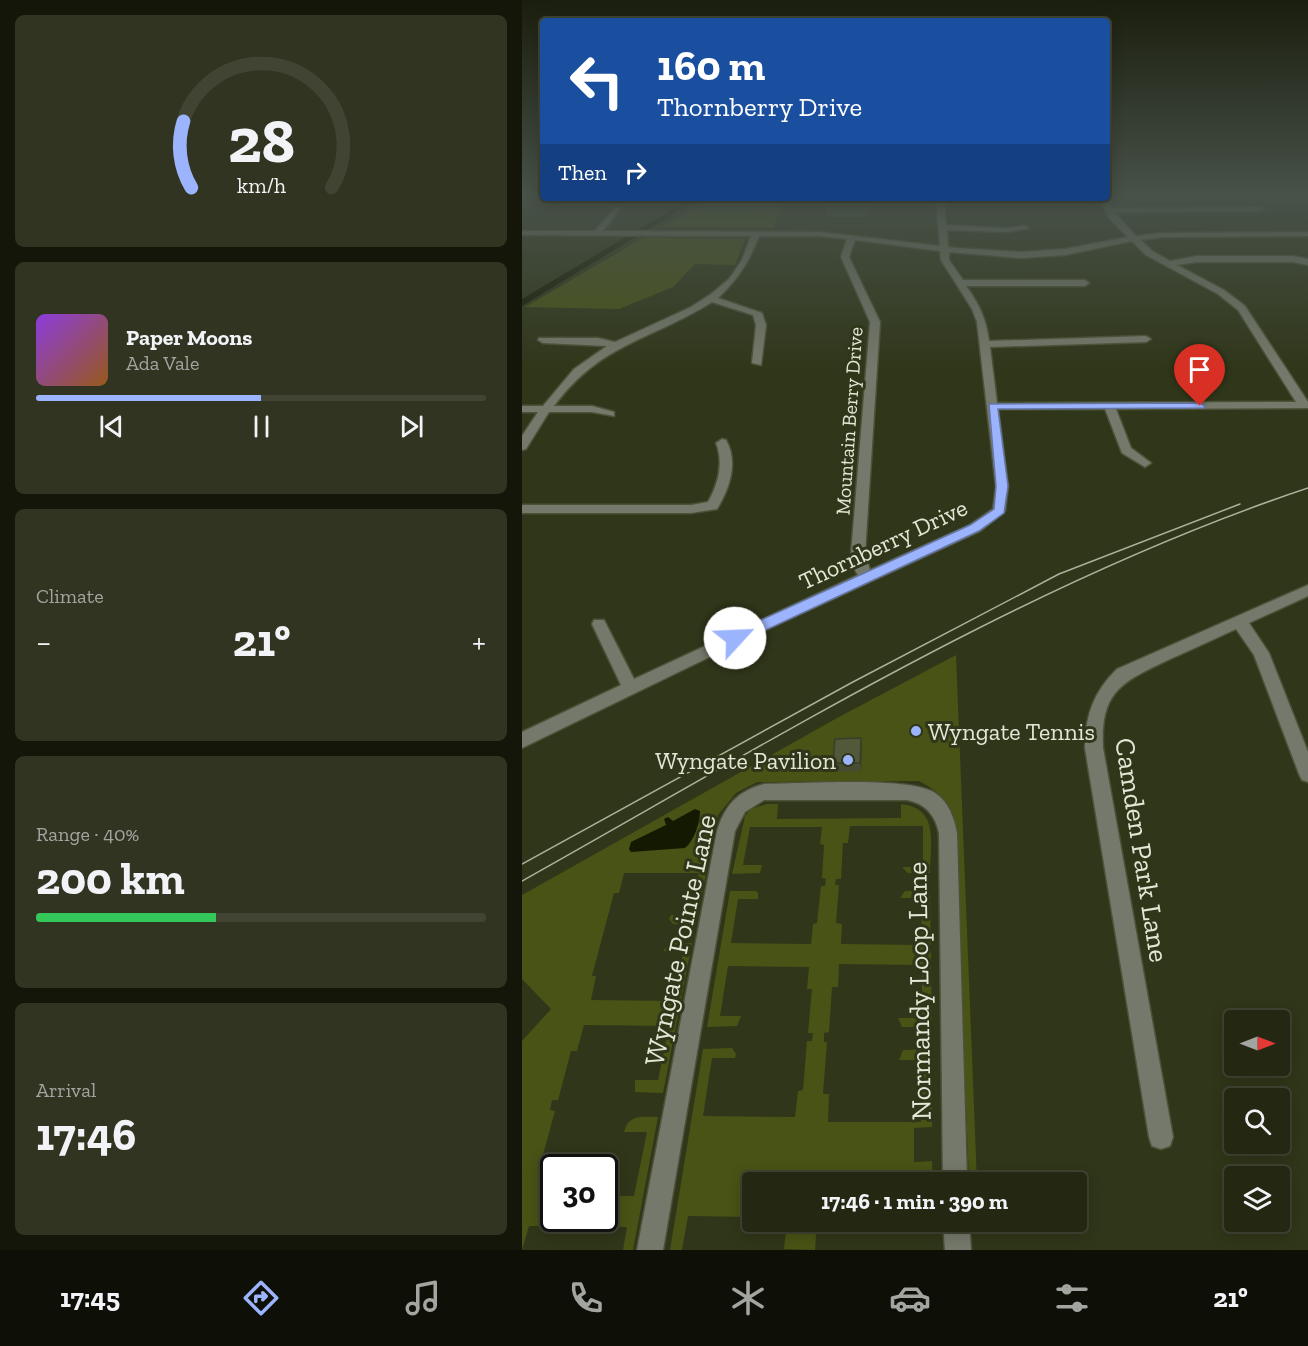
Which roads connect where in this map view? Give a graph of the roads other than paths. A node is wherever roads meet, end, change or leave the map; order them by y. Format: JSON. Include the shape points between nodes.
{"nodes":[{"id":1,"x":750,"y":253,"type":"edge"},
{"id":2,"x":846,"y":253,"type":"edge"},
{"id":3,"x":944,"y":253,"type":"edge"},
{"id":4,"x":984,"y":253,"type":"edge"},
{"id":5,"x":1051,"y":253,"type":"edge"},
{"id":6,"x":1150,"y":253,"type":"edge"},
{"id":7,"x":1307,"y":261,"type":"edge"},
{"id":8,"x":1167,"y":264,"type":"junction"},
{"id":9,"x":960,"y":283,"type":"junction"},
{"id":10,"x":1085,"y":283,"type":"dead end"},
{"id":11,"x":711,"y":299,"type":"junction"},
{"id":12,"x":1146,"y":339,"type":"dead end"},
{"id":13,"x":543,"y":340,"type":"dead end"},
{"id":14,"x":985,"y":344,"type":"junction"},
{"id":15,"x":617,"y":345,"type":"junction"},
{"id":16,"x":757,"y":363,"type":"dead end"},
{"id":17,"x":1306,"y":405,"type":"edge"},
{"id":18,"x":992,"y":406,"type":"junction"},
{"id":19,"x":1109,"y":406,"type":"junction"},
{"id":20,"x":522,"y":409,"type":"edge"},
{"id":21,"x":545,"y":409,"type":"junction"},
{"id":22,"x":610,"y":414,"type":"dead end"},
{"id":23,"x":722,"y":443,"type":"dead end"},
{"id":24,"x":522,"y":446,"type":"edge"},
{"id":25,"x":1144,"y":463,"type":"dead end"},
{"id":26,"x":522,"y":509,"type":"edge"},
{"id":27,"x":867,"y":577,"type":"junction"},
{"id":28,"x":1308,"y":590,"type":"edge"},
{"id":29,"x":1239,"y":621,"type":"junction"},
{"id":30,"x":599,"y":624,"type":"dead end"},
{"id":31,"x":631,"y":688,"type":"junction"},
{"id":32,"x":522,"y":740,"type":"edge"},
{"id":33,"x":1308,"y":774,"type":"edge"},
{"id":34,"x":934,"y":802,"type":"joint"},
{"id":35,"x":1161,"y":1137,"type":"dead end"},
{"id":36,"x":955,"y":1172,"type":"edge"},
{"id":37,"x":957,"y":1232,"type":"edge"},
{"id":38,"x":650,"y":1250,"type":"edge"},
{"id":39,"x":958,"y":1250,"type":"edge"}],
"edges":[{"from":1,"to":11,"type":"street","via":[[740,274]]},
{"from":2,"to":27,"type":"street","name":"Mountain Berry Drive","via":[[875,322],[858,554]]},
{"from":3,"to":9,"type":"street","name":"Thornberry Drive"},
{"from":4,"to":5,"type":"street"},
{"from":6,"to":8,"type":"street"},
{"from":7,"to":8,"type":"street","via":[[1197,259]]},
{"from":8,"to":17,"type":"street","via":[[1221,292],[1242,308]]},
{"from":9,"to":10,"type":"street"},
{"from":9,"to":14,"type":"street","name":"Thornberry Drive","via":[[980,313]]},
{"from":11,"to":15,"type":"street"},
{"from":11,"to":16,"type":"street","via":[[757,313],[761,326]]},
{"from":12,"to":14,"type":"street"},
{"from":13,"to":15,"type":"street"},
{"from":14,"to":18,"type":"street","name":"Thornberry Drive"},
{"from":15,"to":21,"type":"street","via":[[581,371]]},
{"from":17,"to":19,"type":"street"},
{"from":18,"to":19,"type":"street"},
{"from":18,"to":27,"type":"street","name":"Thornberry Drive","via":[[1002,486],[999,511],[975,528]]},
{"from":19,"to":25,"type":"street","via":[[1126,450]]},
{"from":20,"to":21,"type":"street"},
{"from":21,"to":22,"type":"street","via":[[592,409]]},
{"from":21,"to":24,"type":"street"},
{"from":23,"to":26,"type":"street","via":[[728,461],[712,506]]},
{"from":27,"to":31,"type":"street","name":"Thornberry Drive"},
{"from":28,"to":29,"type":"street","name":"Camden Park Lane"},
{"from":29,"to":33,"type":"street","via":[[1261,653]]},
{"from":29,"to":35,"type":"street","name":"Camden Park Lane","via":[[1124,674],[1104,694],[1094,718],[1094,748]]},
{"from":30,"to":31,"type":"street"},
{"from":31,"to":32,"type":"street","name":"Thornberry Drive"},
{"from":34,"to":36,"type":"street","name":"Normandy Loop Lane","via":[[944,816],[948,833]]},
{"from":34,"to":38,"type":"street","name":"Wyngate Pointe Lane","via":[[907,792],[772,792],[749,797],[731,815]]},
{"from":37,"to":39,"type":"street"}]}
